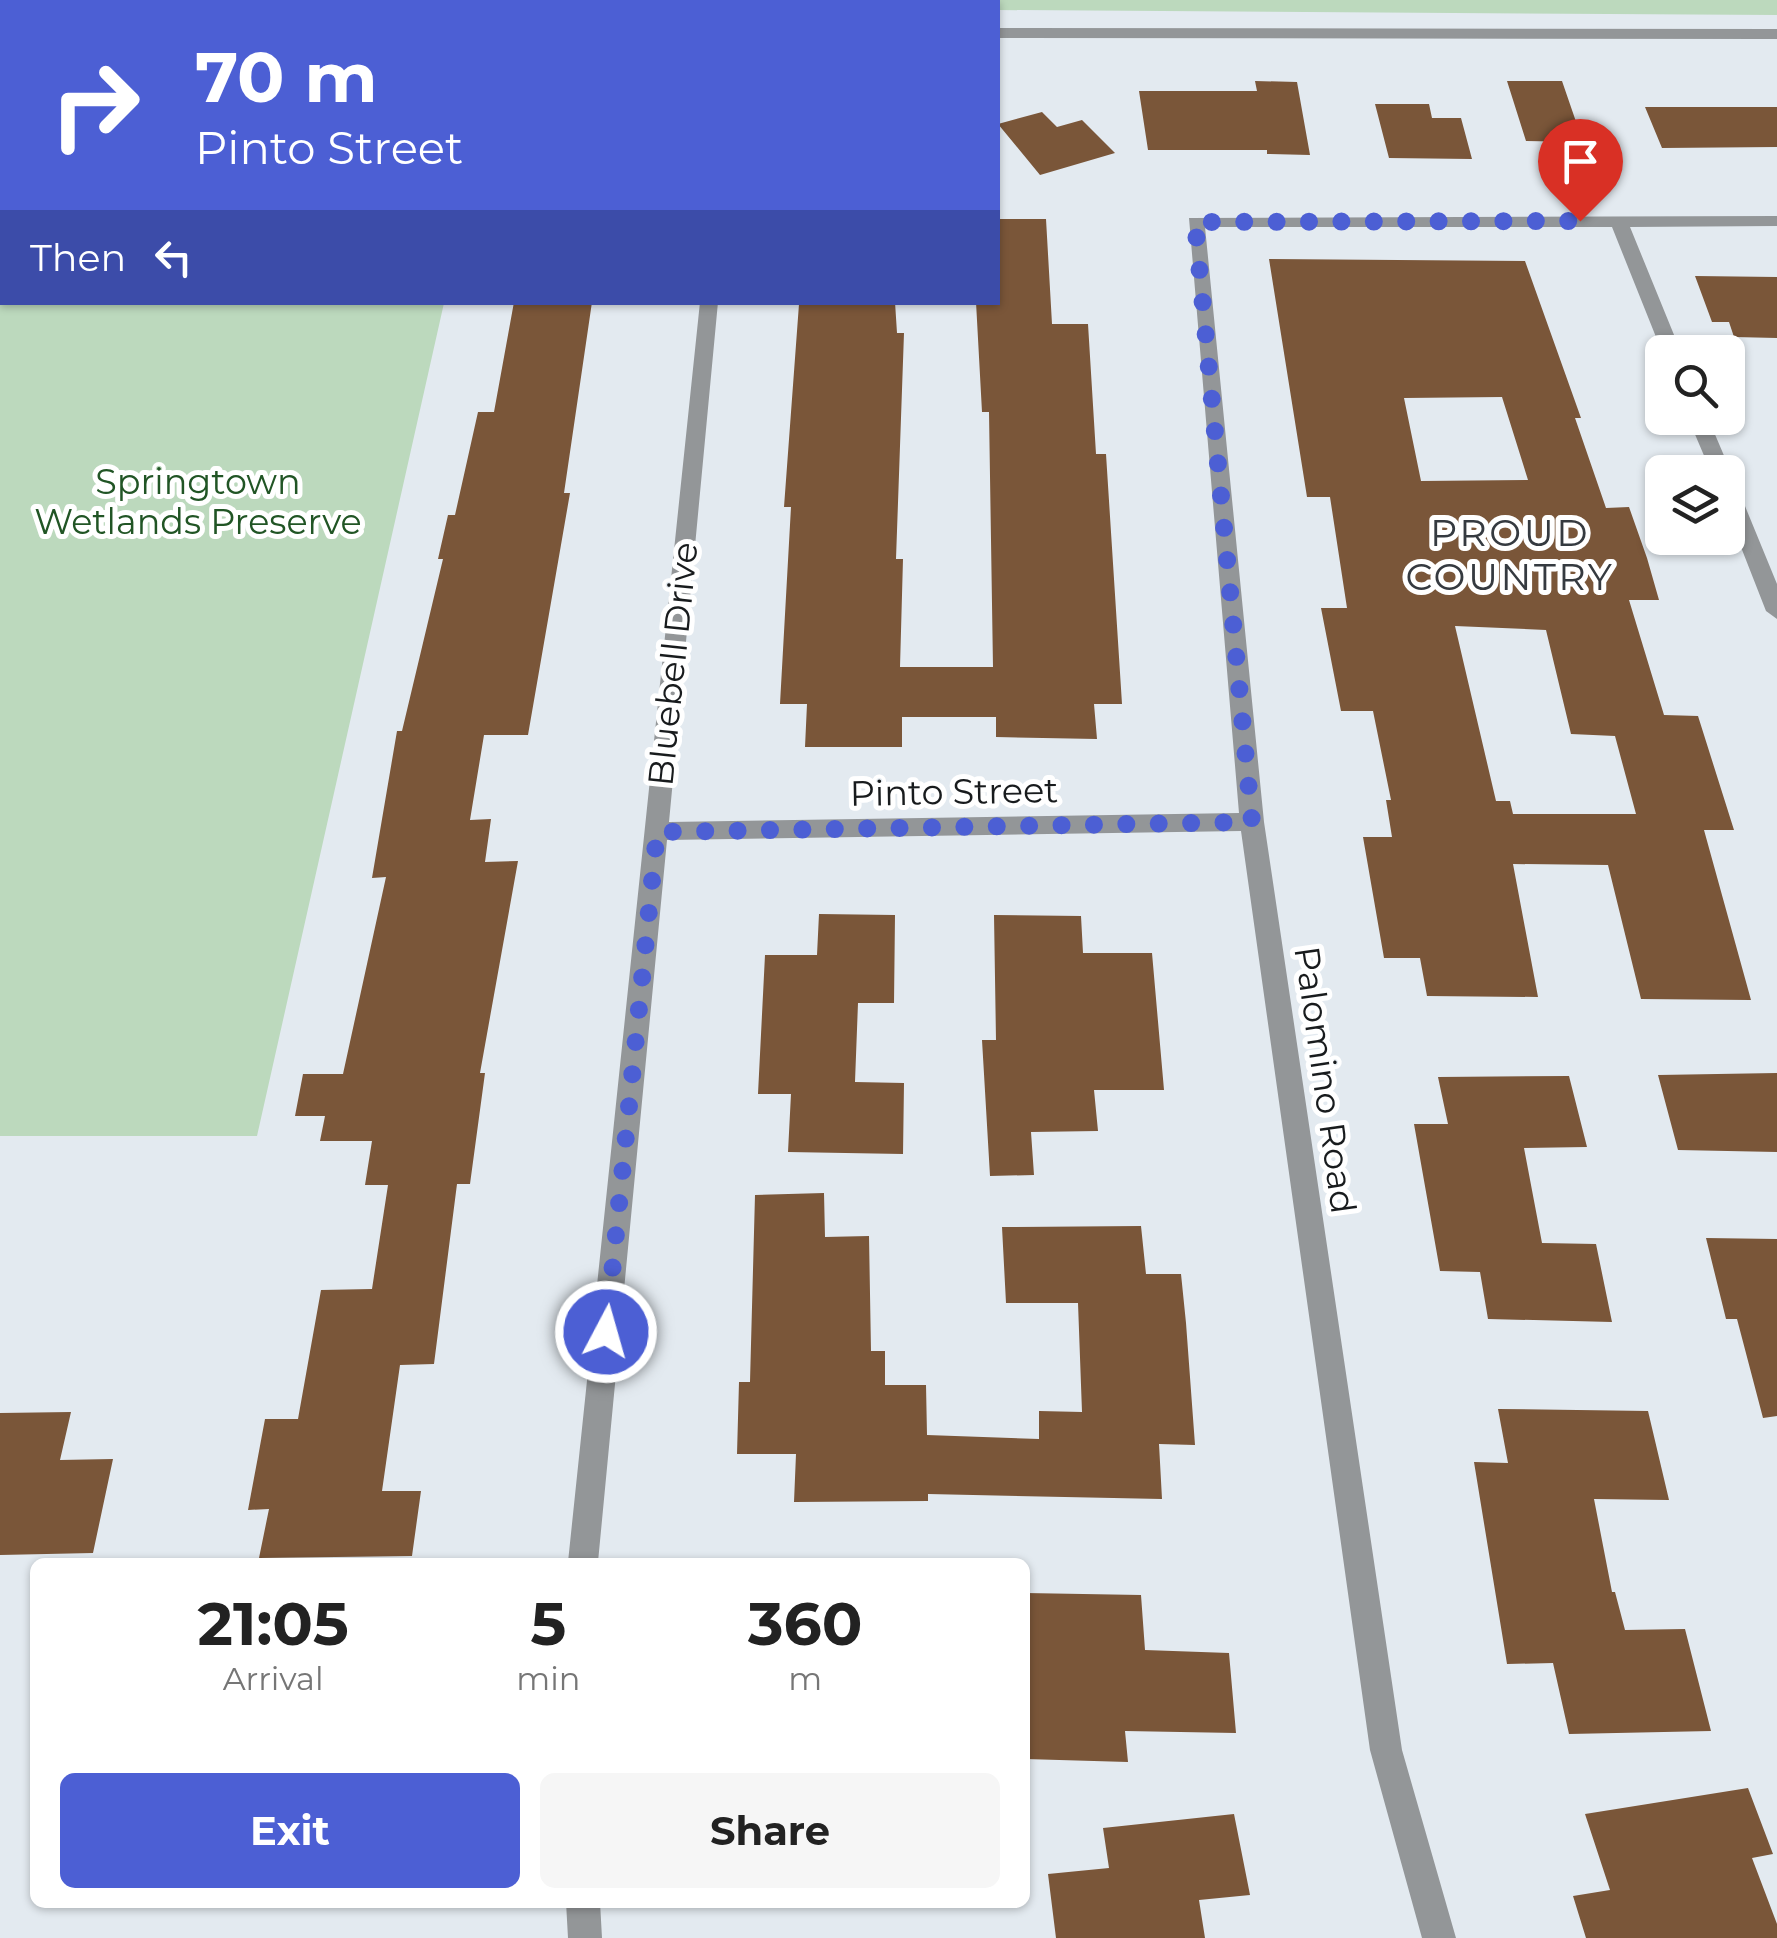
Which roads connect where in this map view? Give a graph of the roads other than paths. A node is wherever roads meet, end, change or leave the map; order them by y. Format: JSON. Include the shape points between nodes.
{"nodes":[{"id":1,"x":1000,"y":33,"type":"edge"},
{"id":2,"x":1777,"y":34,"type":"edge"},
{"id":3,"x":1618,"y":221,"type":"junction"},
{"id":4,"x":1777,"y":221,"type":"edge"},
{"id":5,"x":709,"y":305,"type":"edge"},
{"id":6,"x":1665,"y":335,"type":"edge"},
{"id":7,"x":1745,"y":531,"type":"edge"},
{"id":8,"x":1777,"y":611,"type":"edge"},
{"id":9,"x":1252,"y":822,"type":"junction"},
{"id":10,"x":657,"y":832,"type":"junction"},
{"id":11,"x":583,"y":1558,"type":"edge"},
{"id":12,"x":584,"y":1908,"type":"edge"},
{"id":13,"x":585,"y":1938,"type":"edge"},
{"id":14,"x":1440,"y":1938,"type":"edge"}],
"edges":[{"from":1,"to":2,"type":"street"},
{"from":3,"to":4,"type":"street"},
{"from":3,"to":6,"type":"street"},
{"from":3,"to":9,"type":"street","name":"Palomino Road","via":[[1195,222]]},
{"from":5,"to":10,"type":"street","name":"Bluebell Drive"},
{"from":7,"to":8,"type":"street"},
{"from":9,"to":10,"type":"street","name":"Pinto Street"},
{"from":9,"to":14,"type":"street","name":"Palomino Road","via":[[1386,1750]]},
{"from":10,"to":11,"type":"street","name":"Bluebell Drive"},
{"from":12,"to":13,"type":"street"}]}
